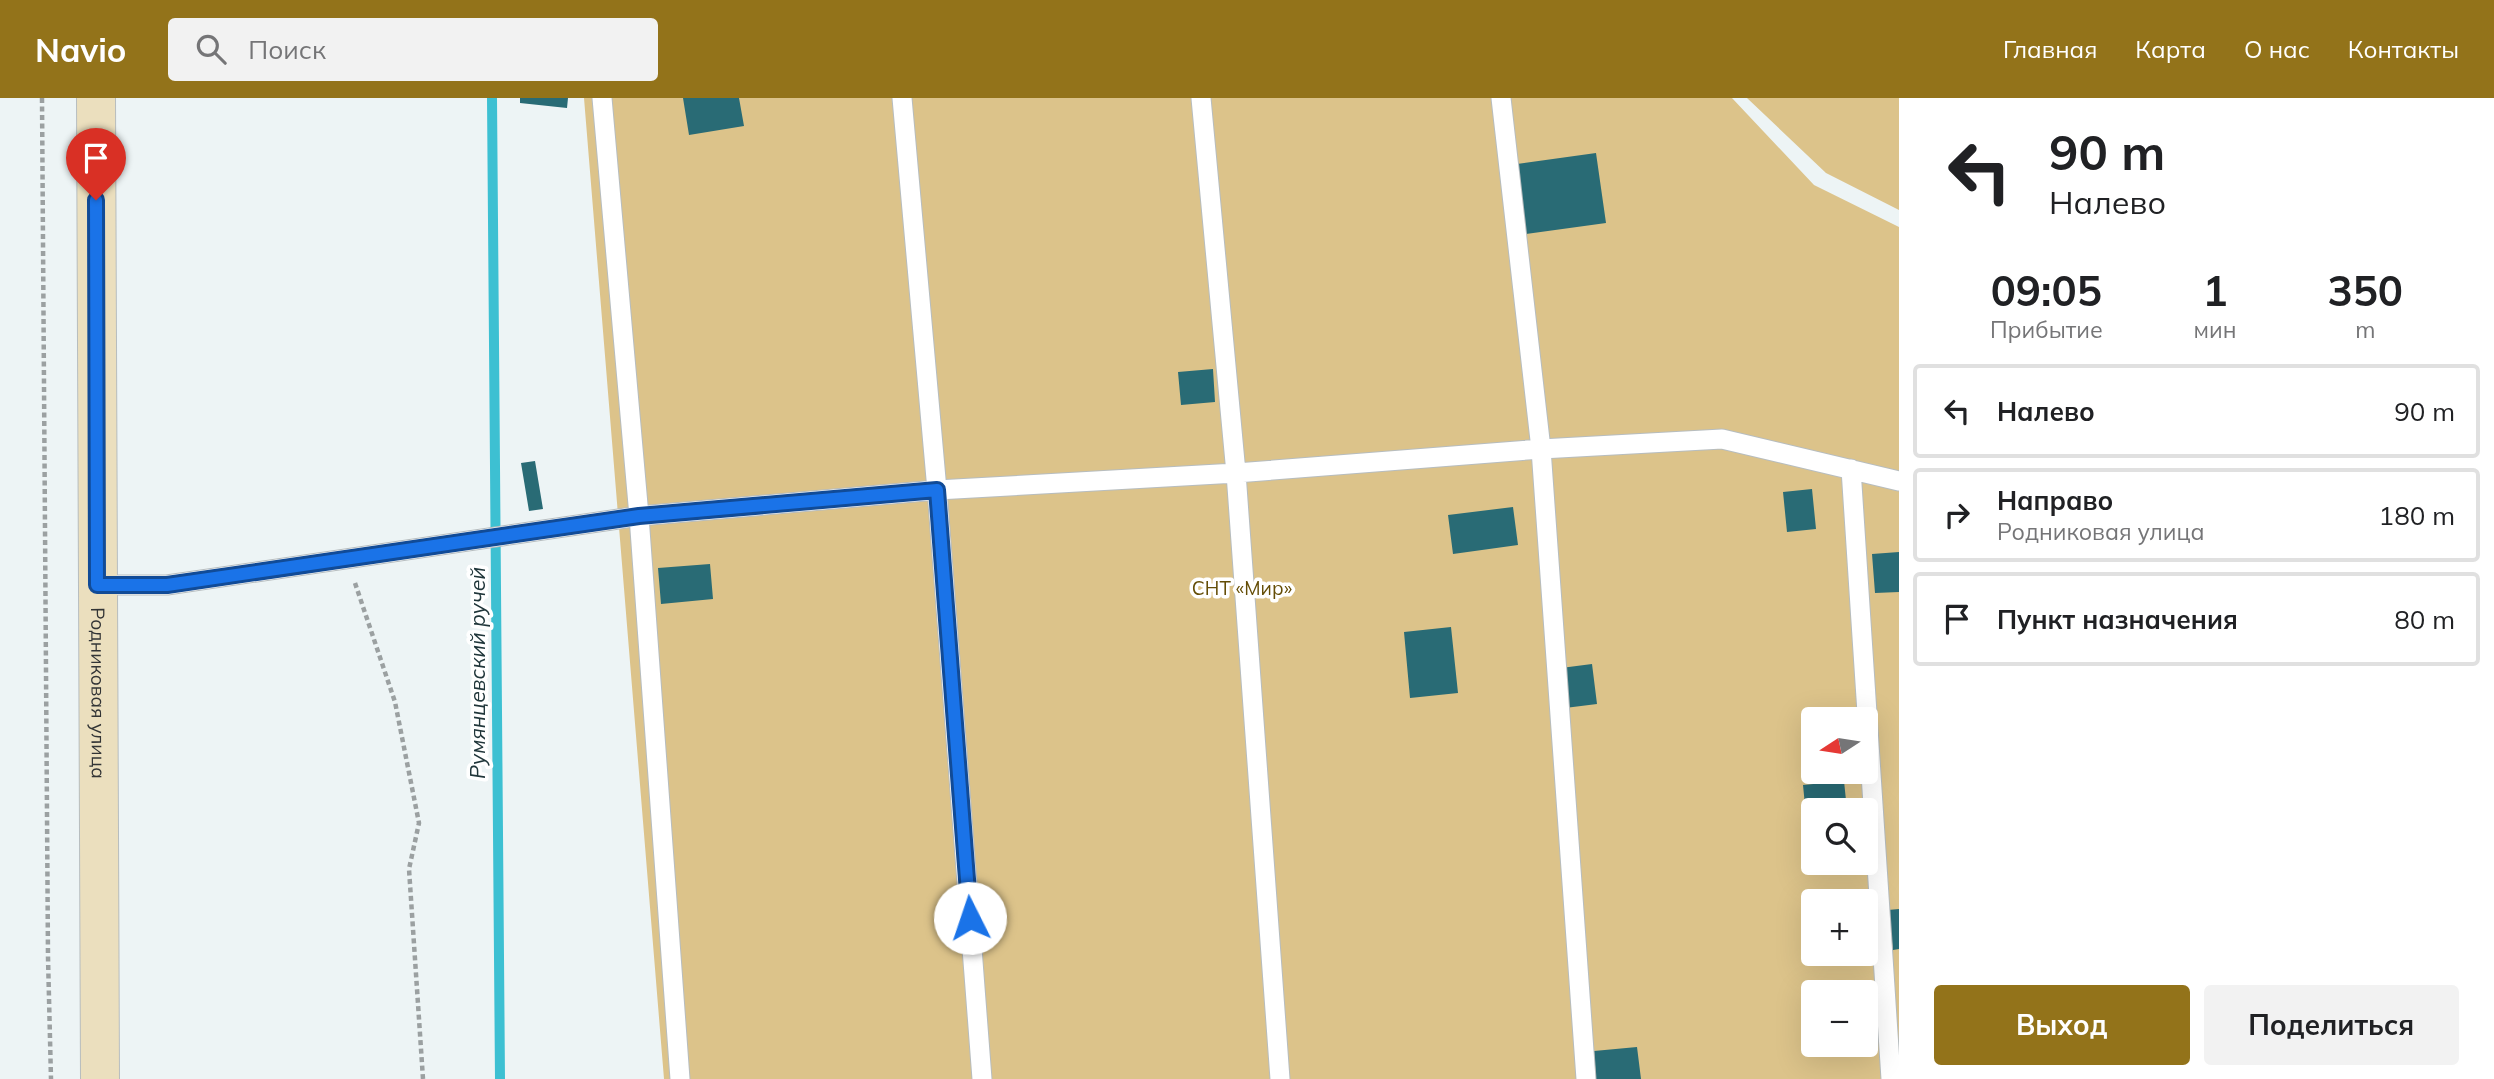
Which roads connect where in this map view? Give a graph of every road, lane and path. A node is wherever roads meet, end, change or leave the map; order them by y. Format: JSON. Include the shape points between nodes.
{"nodes":[{"id":1,"x":42,"y":98,"type":"edge"},
{"id":2,"x":96,"y":98,"type":"edge"},
{"id":3,"x":602,"y":98,"type":"edge"},
{"id":4,"x":902,"y":98,"type":"edge"},
{"id":5,"x":1201,"y":98,"type":"edge"},
{"id":6,"x":1501,"y":98,"type":"edge"},
{"id":7,"x":1541,"y":450,"type":"junction"},
{"id":8,"x":1851,"y":469,"type":"junction"},
{"id":9,"x":1236,"y":473,"type":"junction"},
{"id":10,"x":1899,"y":481,"type":"edge"},
{"id":11,"x":937,"y":490,"type":"junction"},
{"id":12,"x":639,"y":516,"type":"junction"},
{"id":13,"x":347,"y":559,"type":"junction"},
{"id":14,"x":97,"y":585,"type":"junction"},
{"id":15,"x":51,"y":1079,"type":"edge"},
{"id":16,"x":100,"y":1079,"type":"edge"},
{"id":17,"x":423,"y":1079,"type":"edge"},
{"id":18,"x":680,"y":1079,"type":"edge"},
{"id":19,"x":982,"y":1079,"type":"edge"},
{"id":20,"x":1280,"y":1079,"type":"edge"},
{"id":21,"x":1586,"y":1079,"type":"edge"},
{"id":22,"x":1891,"y":1079,"type":"edge"}],
"edges":[{"from":1,"to":15,"type":"path"},
{"from":2,"to":14,"type":"main road","name":"Родниковая улица"},
{"from":3,"to":12,"type":"lane"},
{"from":4,"to":11,"type":"lane"},
{"from":5,"to":9,"type":"lane"},
{"from":6,"to":7,"type":"lane"},
{"from":7,"to":8,"type":"lane","via":[[1722,439]]},
{"from":7,"to":9,"type":"lane"},
{"from":7,"to":21,"type":"lane"},
{"from":8,"to":10,"type":"lane"},
{"from":8,"to":22,"type":"lane"},
{"from":9,"to":11,"type":"lane"},
{"from":9,"to":20,"type":"lane"},
{"from":11,"to":12,"type":"lane"},
{"from":11,"to":19,"type":"lane"},
{"from":12,"to":13,"type":"lane"},
{"from":12,"to":18,"type":"lane"},
{"from":13,"to":14,"type":"lane","via":[[167,585]]},
{"from":13,"to":17,"type":"path","via":[[395,702],[419,823],[409,869]]},
{"from":14,"to":16,"type":"main road","name":"Родниковая улица"}]}
